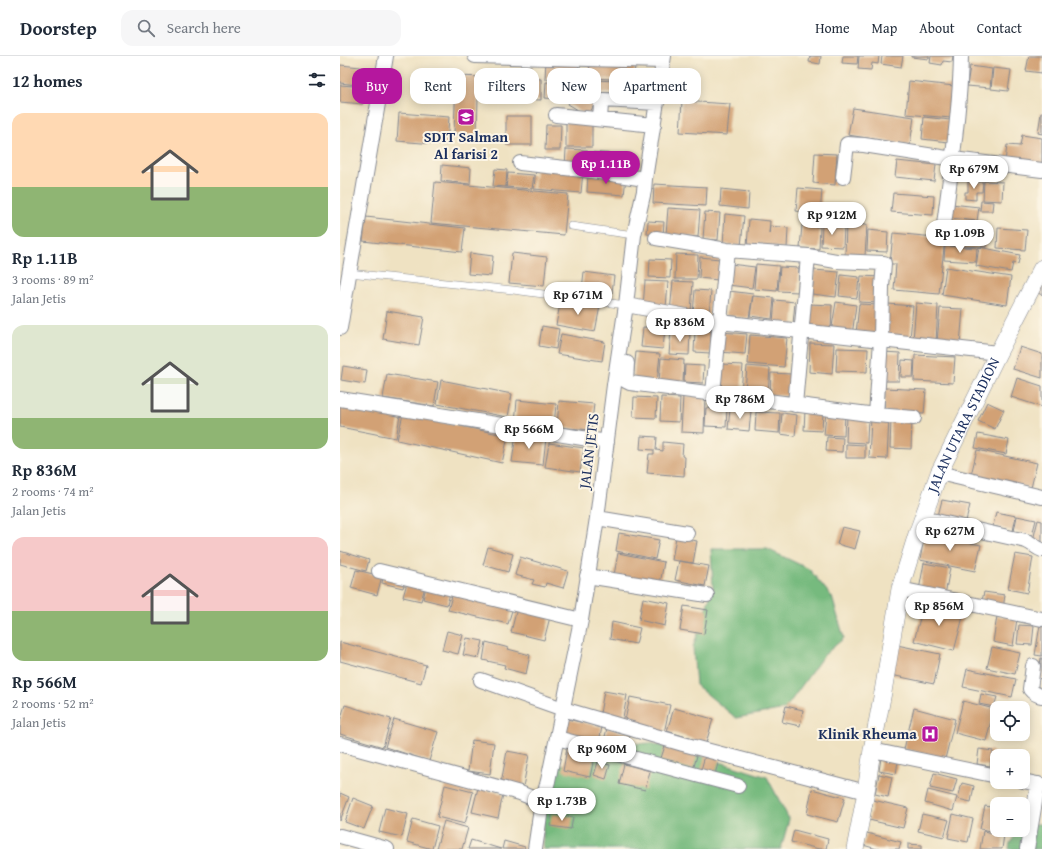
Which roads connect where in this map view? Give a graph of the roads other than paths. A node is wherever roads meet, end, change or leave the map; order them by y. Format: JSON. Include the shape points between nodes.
{"nodes":[{"id":1,"x":386,"y":56,"type":"edge"},
{"id":2,"x":475,"y":56,"type":"edge"},
{"id":3,"x":961,"y":56,"type":"edge"},
{"id":4,"x":664,"y":59,"type":"edge"},
{"id":5,"x":609,"y":100,"type":"edge"},
{"id":6,"x":657,"y":104,"type":"edge"},
{"id":7,"x":556,"y":115,"type":"dead end"},
{"id":8,"x":600,"y":119,"type":"junction"},
{"id":9,"x":654,"y":125,"type":"junction"},
{"id":10,"x":953,"y":159,"type":"junction"},
{"id":11,"x":520,"y":163,"type":"dead end"},
{"id":12,"x":1042,"y":170,"type":"edge"},
{"id":13,"x":842,"y":177,"type":"dead end"},
{"id":14,"x":645,"y":179,"type":"junction"},
{"id":15,"x":944,"y":225,"type":"dead end"},
{"id":16,"x":572,"y":226,"type":"dead end"},
{"id":17,"x":634,"y":235,"type":"junction"},
{"id":18,"x":656,"y":238,"type":"dead end"},
{"id":19,"x":727,"y":250,"type":"junction"},
{"id":20,"x":808,"y":256,"type":"junction"},
{"id":21,"x":1042,"y":268,"type":"edge"},
{"id":22,"x":349,"y":273,"type":"junction"},
{"id":23,"x":626,"y":305,"type":"junction"},
{"id":24,"x":720,"y":322,"type":"junction"},
{"id":25,"x":340,"y":328,"type":"edge"},
{"id":26,"x":802,"y":331,"type":"junction"},
{"id":27,"x":881,"y":340,"type":"junction"},
{"id":28,"x":998,"y":353,"type":"junction"},
{"id":29,"x":627,"y":363,"type":"dead end"},
{"id":30,"x":713,"y":393,"type":"junction"},
{"id":31,"x":340,"y":399,"type":"edge"},
{"id":32,"x":795,"y":405,"type":"junction"},
{"id":33,"x":876,"y":415,"type":"junction"},
{"id":34,"x":914,"y":418,"type":"dead end"},
{"id":35,"x":607,"y":442,"type":"junction"},
{"id":36,"x":939,"y":473,"type":"junction"},
{"id":37,"x":1042,"y":497,"type":"edge"},
{"id":38,"x":597,"y":518,"type":"junction"},
{"id":39,"x":923,"y":518,"type":"junction"},
{"id":40,"x":687,"y":533,"type":"dead end"},
{"id":41,"x":1042,"y":550,"type":"edge"},
{"id":42,"x":379,"y":571,"type":"dead end"},
{"id":43,"x":588,"y":576,"type":"junction"},
{"id":44,"x":900,"y":589,"type":"junction"},
{"id":45,"x":707,"y":595,"type":"dead end"},
{"id":46,"x":1042,"y":619,"type":"edge"},
{"id":47,"x":581,"y":620,"type":"junction"},
{"id":48,"x":1033,"y":666,"type":"dead end"},
{"id":49,"x":481,"y":680,"type":"dead end"},
{"id":50,"x":1042,"y":696,"type":"edge"},
{"id":51,"x":563,"y":710,"type":"junction"},
{"id":52,"x":557,"y":738,"type":"junction"},
{"id":53,"x":340,"y":744,"type":"edge"},
{"id":54,"x":872,"y":750,"type":"junction"},
{"id":55,"x":990,"y":775,"type":"edge"},
{"id":56,"x":1030,"y":782,"type":"edge"},
{"id":57,"x":1040,"y":784,"type":"edge"},
{"id":58,"x":738,"y":786,"type":"dead end"},
{"id":59,"x":866,"y":792,"type":"junction"},
{"id":60,"x":542,"y":802,"type":"junction"},
{"id":61,"x":340,"y":836,"type":"edge"},
{"id":62,"x":387,"y":849,"type":"edge"},
{"id":63,"x":535,"y":849,"type":"edge"},
{"id":64,"x":856,"y":849,"type":"edge"},
{"id":65,"x":1027,"y":849,"type":"edge"}],
"edges":[{"from":1,"to":22,"type":"street"},
{"from":2,"to":4,"type":"street"},
{"from":3,"to":10,"type":"street"},
{"from":5,"to":8,"type":"street","via":[[604,100],[601,104]]},
{"from":6,"to":9,"type":"street","name":"JALAN JETIS"},
{"from":7,"to":8,"type":"street"},
{"from":8,"to":9,"type":"street"},
{"from":9,"to":14,"type":"street","name":"JALAN JETIS"},
{"from":10,"to":12,"type":"street"},
{"from":10,"to":13,"type":"street","via":[[847,144]]},
{"from":10,"to":15,"type":"street"},
{"from":11,"to":14,"type":"street"},
{"from":14,"to":17,"type":"street","name":"JALAN JETIS"},
{"from":16,"to":17,"type":"lane"},
{"from":17,"to":23,"type":"street","name":"JALAN JETIS"},
{"from":18,"to":19,"type":"street"},
{"from":19,"to":20,"type":"street"},
{"from":19,"to":24,"type":"street"},
{"from":20,"to":26,"type":"street"},
{"from":20,"to":27,"type":"street","via":[[836,261],[884,263]]},
{"from":21,"to":28,"type":"street","name":"JALAN UTARA STADION"},
{"from":22,"to":23,"type":"lane"},
{"from":22,"to":25,"type":"street"},
{"from":23,"to":24,"type":"street"},
{"from":23,"to":35,"type":"street","name":"JALAN JETIS"},
{"from":24,"to":26,"type":"street"},
{"from":24,"to":30,"type":"street"},
{"from":26,"to":27,"type":"street"},
{"from":26,"to":32,"type":"street"},
{"from":27,"to":28,"type":"street"},
{"from":27,"to":33,"type":"street"},
{"from":28,"to":36,"type":"street","name":"JALAN UTARA STADION"},
{"from":29,"to":30,"type":"street","via":[[626,381],[630,383]]},
{"from":30,"to":32,"type":"street"},
{"from":31,"to":35,"type":"street"},
{"from":32,"to":33,"type":"street"},
{"from":33,"to":34,"type":"street"},
{"from":35,"to":38,"type":"street","name":"JALAN JETIS"},
{"from":36,"to":37,"type":"street"},
{"from":36,"to":39,"type":"street","name":"JALAN UTARA STADION"},
{"from":38,"to":40,"type":"street"},
{"from":38,"to":43,"type":"street","name":"JALAN JETIS"},
{"from":39,"to":41,"type":"street","via":[[1026,541]]},
{"from":39,"to":44,"type":"street","name":"JALAN UTARA STADION"},
{"from":42,"to":47,"type":"street"},
{"from":43,"to":45,"type":"street"},
{"from":43,"to":47,"type":"street","name":"JALAN JETIS"},
{"from":44,"to":46,"type":"street"},
{"from":44,"to":54,"type":"street","name":"JALAN UTARA STADION"},
{"from":47,"to":51,"type":"street","name":"JALAN JETIS"},
{"from":48,"to":50,"type":"street","via":[[1030,688]]},
{"from":49,"to":51,"type":"street"},
{"from":51,"to":52,"type":"street","name":"JALAN JETIS"},
{"from":51,"to":59,"type":"street"},
{"from":52,"to":58,"type":"street"},
{"from":52,"to":60,"type":"street","name":"JALAN JETIS"},
{"from":53,"to":60,"type":"street","via":[[520,793]]},
{"from":54,"to":55,"type":"street"},
{"from":54,"to":59,"type":"street","name":"JALAN UTARA STADION"},
{"from":56,"to":57,"type":"street"},
{"from":57,"to":65,"type":"street"},
{"from":59,"to":64,"type":"street","name":"JALAN UTARA STADION"},
{"from":60,"to":63,"type":"street","name":"JALAN JETIS"},
{"from":61,"to":62,"type":"street"}]}
